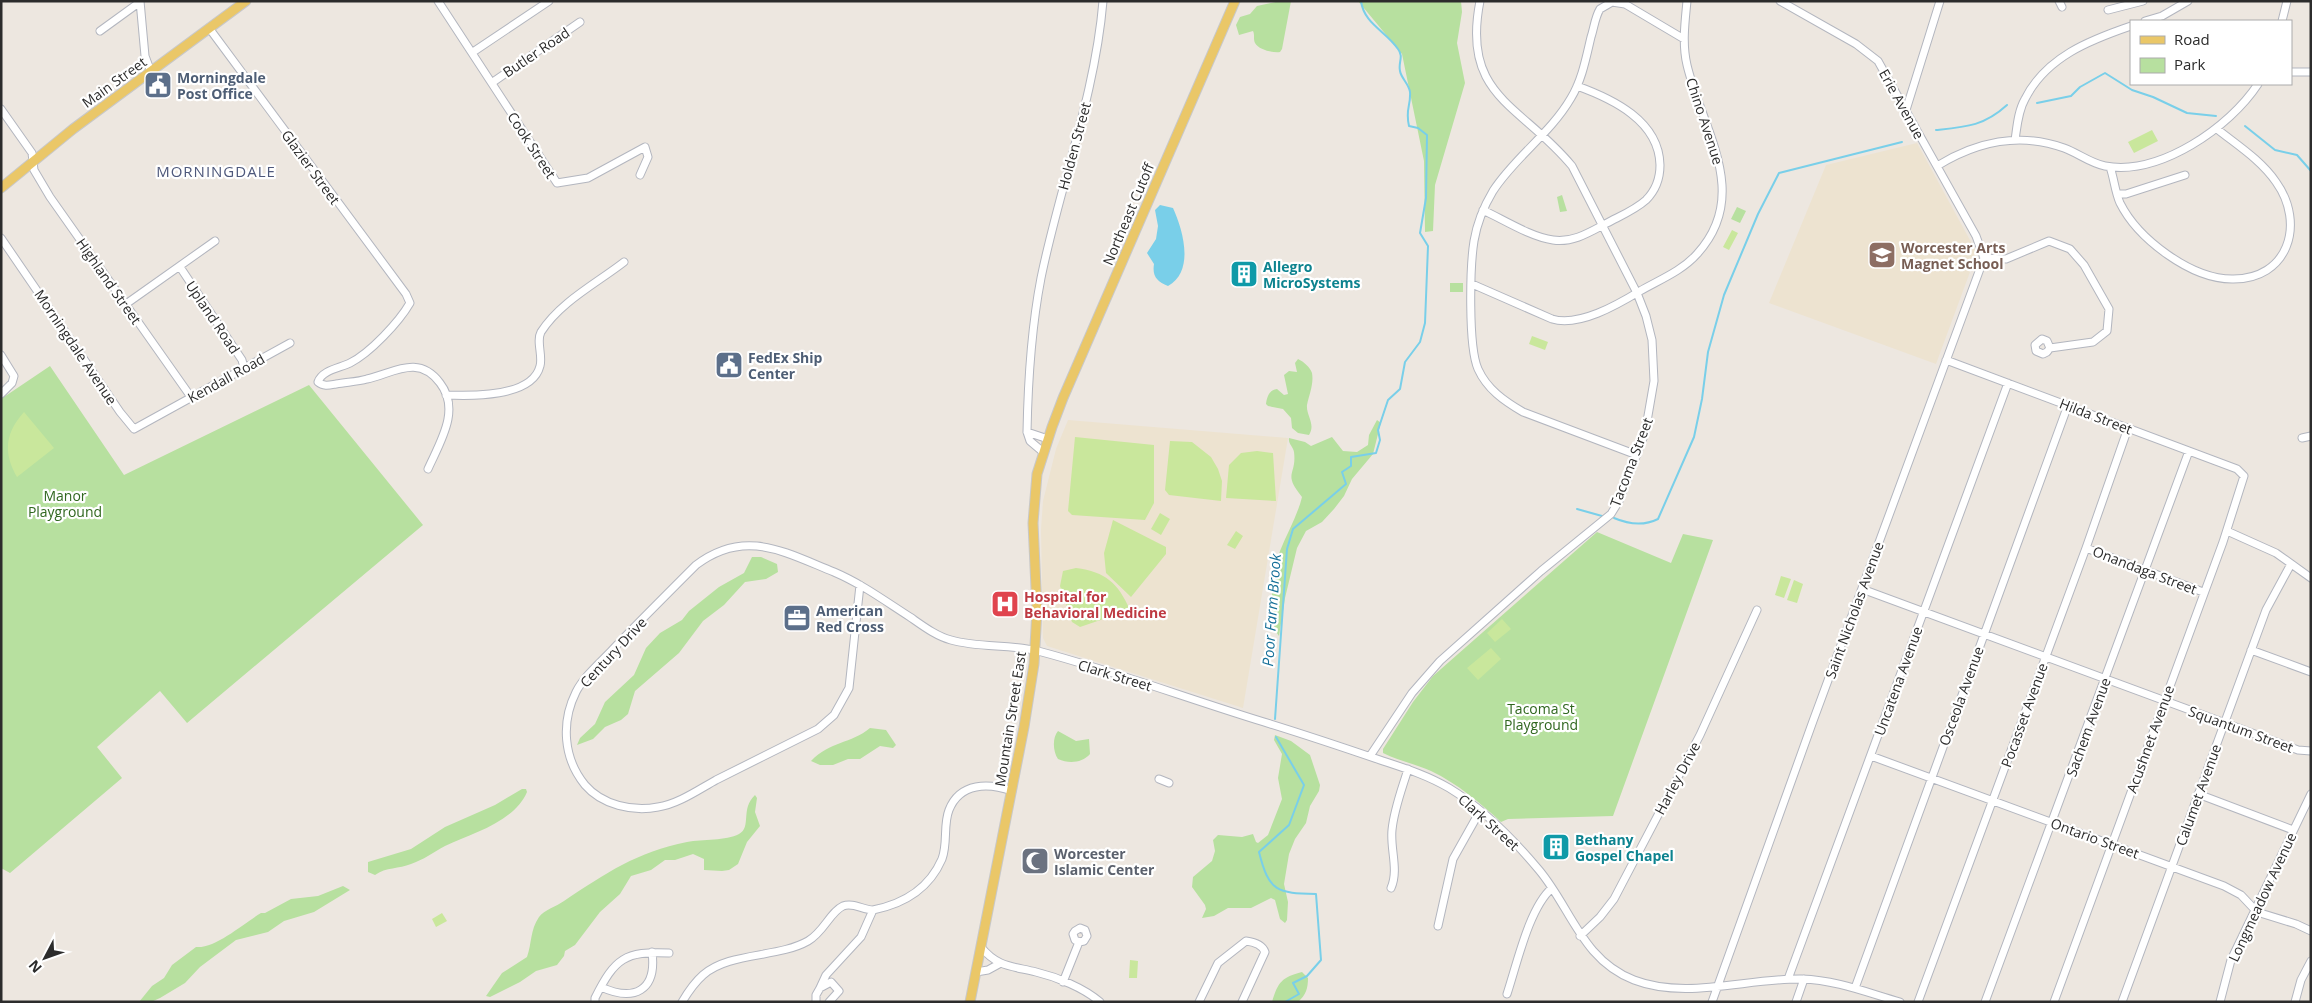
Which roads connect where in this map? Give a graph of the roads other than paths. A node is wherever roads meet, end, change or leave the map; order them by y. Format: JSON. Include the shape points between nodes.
{"nodes":[{"id":1,"x":246,"y":1,"type":"edge"},
{"id":2,"x":449,"y":1,"type":"edge"},
{"id":3,"x":549,"y":1,"type":"edge"},
{"id":4,"x":1103,"y":1,"type":"edge"},
{"id":5,"x":1235,"y":1,"type":"edge"},
{"id":6,"x":1480,"y":1,"type":"edge"},
{"id":7,"x":1687,"y":1,"type":"edge"},
{"id":8,"x":1780,"y":1,"type":"edge"},
{"id":9,"x":1940,"y":1,"type":"edge"},
{"id":10,"x":2143,"y":1,"type":"edge"},
{"id":11,"x":2188,"y":1,"type":"edge"},
{"id":12,"x":2287,"y":1,"type":"edge"},
{"id":13,"x":140,"y":2,"type":"edge"},
{"id":14,"x":440,"y":4,"type":"edge"},
{"id":15,"x":2108,"y":10,"type":"dead end"},
{"id":16,"x":2148,"y":20,"type":"edge"},
{"id":17,"x":2282,"y":20,"type":"edge"},
{"id":18,"x":580,"y":22,"type":"dead end"},
{"id":19,"x":2130,"y":26,"type":"edge"},
{"id":20,"x":209,"y":28,"type":"junction"},
{"id":21,"x":100,"y":31,"type":"dead end"},
{"id":22,"x":1684,"y":39,"type":"junction"},
{"id":23,"x":473,"y":52,"type":"junction"},
{"id":24,"x":150,"y":72,"type":"junction"},
{"id":25,"x":2292,"y":72,"type":"edge"},
{"id":26,"x":2311,"y":72,"type":"edge"},
{"id":27,"x":493,"y":82,"type":"junction"},
{"id":28,"x":2257,"y":85,"type":"edge"},
{"id":29,"x":1577,"y":86,"type":"junction"},
{"id":30,"x":1,"y":109,"type":"edge"},
{"id":31,"x":1906,"y":110,"type":"junction"},
{"id":32,"x":2217,"y":129,"type":"junction"},
{"id":33,"x":1542,"y":134,"type":"junction"},
{"id":34,"x":2016,"y":140,"type":"junction"},
{"id":35,"x":33,"y":162,"type":"junction"},
{"id":36,"x":1937,"y":166,"type":"junction"},
{"id":37,"x":2110,"y":167,"type":"junction"},
{"id":38,"x":640,"y":175,"type":"dead end"},
{"id":39,"x":2185,"y":175,"type":"dead end"},
{"id":40,"x":1,"y":188,"type":"edge"},
{"id":41,"x":2117,"y":194,"type":"junction"},
{"id":42,"x":1483,"y":210,"type":"junction"},
{"id":43,"x":1602,"y":226,"type":"junction"},
{"id":44,"x":1,"y":238,"type":"edge"},
{"id":45,"x":215,"y":242,"type":"dead end"},
{"id":46,"x":1984,"y":258,"type":"junction"},
{"id":47,"x":624,"y":262,"type":"dead end"},
{"id":48,"x":180,"y":267,"type":"junction"},
{"id":49,"x":1472,"y":284,"type":"junction"},
{"id":50,"x":1637,"y":293,"type":"junction"},
{"id":51,"x":126,"y":304,"type":"junction"},
{"id":52,"x":290,"y":343,"type":"dead end"},
{"id":53,"x":2050,"y":348,"type":"dead end"},
{"id":54,"x":1,"y":355,"type":"edge"},
{"id":55,"x":1946,"y":360,"type":"junction"},
{"id":56,"x":244,"y":368,"type":"junction"},
{"id":57,"x":2008,"y":384,"type":"junction"},
{"id":58,"x":1,"y":394,"type":"edge"},
{"id":59,"x":446,"y":395,"type":"junction"},
{"id":60,"x":191,"y":397,"type":"junction"},
{"id":61,"x":2068,"y":405,"type":"junction"},
{"id":62,"x":162,"y":414,"type":"joint"},
{"id":63,"x":2128,"y":428,"type":"junction"},
{"id":64,"x":1027,"y":432,"type":"junction"},
{"id":65,"x":2311,"y":436,"type":"edge"},
{"id":66,"x":2302,"y":438,"type":"dead end"},
{"id":67,"x":1048,"y":439,"type":"junction"},
{"id":68,"x":2189,"y":451,"type":"junction"},
{"id":69,"x":1044,"y":452,"type":"junction"},
{"id":70,"x":1637,"y":455,"type":"junction"},
{"id":71,"x":428,"y":469,"type":"dead end"},
{"id":72,"x":2244,"y":475,"type":"joint"},
{"id":73,"x":2227,"y":531,"type":"junction"},
{"id":74,"x":2086,"y":548,"type":"junction"},
{"id":75,"x":2291,"y":564,"type":"junction"},
{"id":76,"x":2145,"y":570,"type":"junction"},
{"id":77,"x":2311,"y":578,"type":"edge"},
{"id":78,"x":860,"y":585,"type":"junction"},
{"id":79,"x":1862,"y":589,"type":"junction"},
{"id":80,"x":2203,"y":592,"type":"junction"},
{"id":81,"x":1757,"y":610,"type":"dead end"},
{"id":82,"x":1924,"y":612,"type":"junction"},
{"id":83,"x":1984,"y":634,"type":"junction"},
{"id":84,"x":1035,"y":650,"type":"junction"},
{"id":85,"x":2251,"y":650,"type":"junction"},
{"id":86,"x":2045,"y":657,"type":"junction"},
{"id":87,"x":2311,"y":672,"type":"edge"},
{"id":88,"x":2106,"y":679,"type":"junction"},
{"id":89,"x":2164,"y":701,"type":"junction"},
{"id":90,"x":2224,"y":723,"type":"junction"},
{"id":91,"x":2311,"y":751,"type":"edge"},
{"id":92,"x":1370,"y":756,"type":"junction"},
{"id":93,"x":1871,"y":756,"type":"junction"},
{"id":94,"x":1408,"y":769,"type":"junction"},
{"id":95,"x":1160,"y":779,"type":"dead end"},
{"id":96,"x":1931,"y":779,"type":"junction"},
{"id":97,"x":1169,"y":783,"type":"dead end"},
{"id":98,"x":1012,"y":791,"type":"junction"},
{"id":99,"x":2198,"y":794,"type":"junction"},
{"id":100,"x":2311,"y":794,"type":"edge"},
{"id":101,"x":1993,"y":800,"type":"junction"},
{"id":102,"x":1480,"y":812,"type":"junction"},
{"id":103,"x":2053,"y":823,"type":"junction"},
{"id":104,"x":2293,"y":830,"type":"junction"},
{"id":105,"x":2111,"y":845,"type":"junction"},
{"id":106,"x":2172,"y":866,"type":"junction"},
{"id":107,"x":1391,"y":888,"type":"dead end"},
{"id":108,"x":1552,"y":888,"type":"junction"},
{"id":109,"x":873,"y":910,"type":"junction"},
{"id":110,"x":2256,"y":911,"type":"junction"},
{"id":111,"x":1438,"y":926,"type":"dead end"},
{"id":112,"x":2311,"y":931,"type":"edge"},
{"id":113,"x":1580,"y":936,"type":"junction"},
{"id":114,"x":1079,"y":942,"type":"dead end"},
{"id":115,"x":980,"y":946,"type":"junction"},
{"id":116,"x":652,"y":952,"type":"junction"},
{"id":117,"x":669,"y":953,"type":"dead end"},
{"id":118,"x":2311,"y":961,"type":"edge"},
{"id":119,"x":999,"y":964,"type":"junction"},
{"id":120,"x":976,"y":972,"type":"junction"},
{"id":121,"x":1788,"y":979,"type":"junction"},
{"id":122,"x":1804,"y":979,"type":"junction"},
{"id":123,"x":1063,"y":982,"type":"junction"},
{"id":124,"x":1718,"y":985,"type":"junction"},
{"id":125,"x":601,"y":987,"type":"junction"},
{"id":126,"x":820,"y":988,"type":"junction"},
{"id":127,"x":1854,"y":988,"type":"junction"},
{"id":128,"x":1507,"y":994,"type":"dead end"},
{"id":129,"x":1885,"y":1000,"type":"edge"},
{"id":130,"x":596,"y":1002,"type":"edge"},
{"id":131,"x":682,"y":1002,"type":"edge"},
{"id":132,"x":816,"y":1002,"type":"edge"},
{"id":133,"x":829,"y":1002,"type":"edge"},
{"id":134,"x":970,"y":1002,"type":"edge"},
{"id":135,"x":1100,"y":1002,"type":"edge"},
{"id":136,"x":1198,"y":1002,"type":"edge"},
{"id":137,"x":1242,"y":1002,"type":"edge"},
{"id":138,"x":1712,"y":1002,"type":"edge"},
{"id":139,"x":1796,"y":1002,"type":"edge"},
{"id":140,"x":1900,"y":1002,"type":"edge"},
{"id":141,"x":1918,"y":1002,"type":"edge"},
{"id":142,"x":1985,"y":1002,"type":"edge"},
{"id":143,"x":2054,"y":1002,"type":"edge"},
{"id":144,"x":2122,"y":1002,"type":"edge"},
{"id":145,"x":2220,"y":1002,"type":"edge"},
{"id":146,"x":2295,"y":1002,"type":"edge"}],
"edges":[{"from":1,"to":20,"type":"main road","name":"Main Street"},
{"from":2,"to":14,"type":"street"},
{"from":3,"to":23,"type":"street"},
{"from":4,"to":64,"type":"street","name":"Holden Street","via":[[1095,62],[1056,212],[1031,334]]},
{"from":5,"to":67,"type":"main road","name":"Northeast Cutoff"},
{"from":6,"to":33,"type":"street","name":"Tacoma Street","via":[[1476,51],[1487,82]]},
{"from":7,"to":22,"type":"street","name":"Chino Avenue"},
{"from":8,"to":31,"type":"street","name":"Erie Avenue","via":[[1872,55]]},
{"from":9,"to":31,"type":"street"},
{"from":10,"to":15,"type":"street"},
{"from":11,"to":16,"type":"street"},
{"from":12,"to":17,"type":"street"},
{"from":13,"to":21,"type":"street"},
{"from":13,"to":24,"type":"street","via":[[145,56]]},
{"from":14,"to":23,"type":"street","name":"Cook Street"},
{"from":18,"to":27,"type":"street","name":"Butler Road"},
{"from":19,"to":34,"type":"street","via":[[2078,46],[2041,78],[2024,100]]},
{"from":20,"to":24,"type":"main road","name":"Main Street"},
{"from":20,"to":59,"type":"street","name":"Glazier Street","via":[[410,303],[393,327],[354,360],[326,373],[318,382],[328,385],[366,380],[416,367],[433,374]]},
{"from":22,"to":29,"type":"street","via":[[1625,4],[1608,2],[1597,16]]},
{"from":22,"to":50,"type":"street","name":"Chino Avenue","via":[[1687,64],[1720,162],[1723,199],[1717,221],[1696,255],[1676,271]]},
{"from":23,"to":27,"type":"street","name":"Cook Street"},
{"from":24,"to":35,"type":"main road","name":"Main Street"},
{"from":25,"to":26,"type":"street"},
{"from":27,"to":38,"type":"street","name":"Cook Street","via":[[557,183],[588,178],[645,147],[648,157]]},
{"from":28,"to":32,"type":"street","via":[[2241,108]]},
{"from":29,"to":33,"type":"street","via":[[1564,110]]},
{"from":29,"to":43,"type":"street","via":[[1629,112],[1650,132],[1658,150],[1658,182],[1647,199]]},
{"from":30,"to":35,"type":"street","name":"Highland Street","via":[[32,153]]},
{"from":31,"to":36,"type":"street","name":"Erie Avenue"},
{"from":32,"to":37,"type":"street","via":[[2170,155],[2131,166]]},
{"from":32,"to":41,"type":"street","via":[[2268,171],[2286,200],[2290,236],[2284,252],[2267,270],[2250,277],[2230,279],[2190,267],[2162,250],[2140,231],[2126,214]]},
{"from":33,"to":42,"type":"street","via":[[1500,181]]},
{"from":33,"to":43,"type":"street","name":"Tacoma Street","via":[[1572,166]]},
{"from":34,"to":36,"type":"street","via":[[1977,146]]},
{"from":34,"to":37,"type":"street","via":[[2054,145]]},
{"from":35,"to":40,"type":"main road","name":"Main Street"},
{"from":35,"to":51,"type":"street","name":"Highland Street","via":[[39,180]]},
{"from":36,"to":46,"type":"street","name":"Erie Avenue"},
{"from":37,"to":41,"type":"street"},
{"from":39,"to":41,"type":"street"},
{"from":42,"to":43,"type":"street","via":[[1554,240],[1579,237]]},
{"from":42,"to":49,"type":"street","via":[[1474,242]]},
{"from":43,"to":50,"type":"street","name":"Tacoma Street"},
{"from":44,"to":62,"type":"street","name":"Morningdale Avenue","via":[[132,427],[136,429]]},
{"from":45,"to":48,"type":"street"},
{"from":46,"to":53,"type":"street","via":[[2006,259],[2049,241],[2070,249],[2084,265],[2109,309],[2107,331],[2092,342]]},
{"from":46,"to":55,"type":"street","name":"Saint Nicholas Avenue"},
{"from":47,"to":59,"type":"street","via":[[564,307],[545,328],[540,336],[540,366],[524,384],[494,394]]},
{"from":48,"to":51,"type":"street"},
{"from":48,"to":56,"type":"street","name":"Upland Road","via":[[242,360]]},
{"from":49,"to":50,"type":"street","name":"Chino Avenue","via":[[1563,322],[1582,319]]},
{"from":49,"to":70,"type":"street","via":[[1472,353],[1480,373],[1496,395],[1523,412]]},
{"from":50,"to":70,"type":"street","name":"Tacoma Street","via":[[1652,340],[1654,381],[1647,426]]},
{"from":51,"to":60,"type":"street","name":"Highland Street"},
{"from":52,"to":56,"type":"street","name":"Kendall Road"},
{"from":54,"to":58,"type":"street","via":[[14,376]]},
{"from":55,"to":57,"type":"street","name":"Hilda Street"},
{"from":55,"to":79,"type":"street","name":"Saint Nicholas Avenue"},
{"from":56,"to":60,"type":"street","name":"Kendall Road"},
{"from":57,"to":61,"type":"street","name":"Hilda Street"},
{"from":57,"to":82,"type":"street","name":"Uncatena Avenue"},
{"from":59,"to":71,"type":"street","via":[[449,417]]},
{"from":60,"to":62,"type":"street","name":"Kendall Road"},
{"from":61,"to":63,"type":"street","name":"Hilda Street"},
{"from":61,"to":83,"type":"street","name":"Osceola Avenue"},
{"from":63,"to":68,"type":"street","name":"Hilda Street"},
{"from":63,"to":74,"type":"street","name":"Pocasset Avenue"},
{"from":64,"to":67,"type":"street"},
{"from":64,"to":69,"type":"street","via":[[1030,441]]},
{"from":65,"to":66,"type":"street"},
{"from":67,"to":69,"type":"main road","name":"Mountain Street East"},
{"from":68,"to":72,"type":"street","name":"Hilda Street","via":[[2237,469]]},
{"from":68,"to":76,"type":"street","name":"Sachem Avenue"},
{"from":69,"to":84,"type":"main road","name":"Mountain Street East","via":[[1038,474],[1033,523]]},
{"from":70,"to":92,"type":"street","name":"Tacoma Street","via":[[1611,514],[1440,661],[1412,693]]},
{"from":72,"to":73,"type":"street","name":"Acushnet Avenue"},
{"from":73,"to":75,"type":"street","via":[[2271,550]]},
{"from":73,"to":80,"type":"street","name":"Acushnet Avenue"},
{"from":74,"to":76,"type":"street","name":"Onandaga Street"},
{"from":74,"to":86,"type":"street","name":"Pocasset Avenue"},
{"from":75,"to":77,"type":"street"},
{"from":75,"to":85,"type":"street","name":"Calumet Avenue","via":[[2269,603]]},
{"from":76,"to":80,"type":"street","name":"Onandaga Street"},
{"from":76,"to":88,"type":"street","name":"Sachem Avenue"},
{"from":78,"to":78,"type":"street","name":"Century Drive","via":[[850,688],[834,715],[818,728],[657,808],[630,808],[610,802],[591,791],[579,777],[568,752],[566,737],[568,714],[576,691],[707,556],[737,545],[766,546]]},
{"from":78,"to":84,"type":"street","name":"Century Drive","via":[[946,638]]},
{"from":79,"to":82,"type":"street","name":"Squantum Street"},
{"from":79,"to":124,"type":"street","name":"Saint Nicholas Avenue"},
{"from":80,"to":89,"type":"street","name":"Acushnet Avenue"},
{"from":81,"to":113,"type":"street","name":"Harley Drive","via":[[1700,735],[1614,899]]},
{"from":82,"to":83,"type":"street","name":"Squantum Street"},
{"from":82,"to":93,"type":"street","name":"Uncatena Avenue"},
{"from":83,"to":86,"type":"street","name":"Squantum Street"},
{"from":83,"to":96,"type":"street","name":"Osceola Avenue"},
{"from":84,"to":92,"type":"street","name":"Clark Street"},
{"from":84,"to":98,"type":"main road","name":"Mountain Street East"},
{"from":85,"to":87,"type":"street"},
{"from":85,"to":90,"type":"street","name":"Calumet Avenue"},
{"from":86,"to":88,"type":"street","name":"Squantum Street"},
{"from":86,"to":101,"type":"street","name":"Pocasset Avenue"},
{"from":88,"to":89,"type":"street","name":"Squantum Street"},
{"from":88,"to":103,"type":"street","name":"Sachem Avenue"},
{"from":89,"to":90,"type":"street","name":"Squantum Street"},
{"from":89,"to":105,"type":"street","name":"Acushnet Avenue"},
{"from":90,"to":91,"type":"street","name":"Squantum Street","via":[[2298,750]]},
{"from":90,"to":99,"type":"street","name":"Calumet Avenue"},
{"from":92,"to":94,"type":"street","name":"Clark Street"},
{"from":93,"to":96,"type":"street","name":"Ontario Street"},
{"from":93,"to":121,"type":"street","name":"Uncatena Avenue"},
{"from":94,"to":102,"type":"street","name":"Clark Street","via":[[1450,789]]},
{"from":94,"to":107,"type":"street","via":[[1391,832],[1394,880]]},
{"from":95,"to":97,"type":"street"},
{"from":96,"to":101,"type":"street","name":"Ontario Street"},
{"from":96,"to":127,"type":"street","name":"Osceola Avenue"},
{"from":98,"to":109,"type":"street","via":[[978,785],[962,793],[949,810],[944,849],[936,871],[909,898]]},
{"from":98,"to":115,"type":"main road","name":"Mountain Street East"},
{"from":99,"to":104,"type":"street"},
{"from":99,"to":106,"type":"street","name":"Calumet Avenue"},
{"from":100,"to":104,"type":"street","name":"Longmeadow Avenue"},
{"from":101,"to":103,"type":"street","name":"Ontario Street"},
{"from":101,"to":141,"type":"street","name":"Pocasset Avenue"},
{"from":102,"to":108,"type":"street","name":"Clark Street","via":[[1523,853]]},
{"from":102,"to":111,"type":"street","via":[[1453,859]]},
{"from":103,"to":105,"type":"street","name":"Ontario Street"},
{"from":103,"to":142,"type":"street","name":"Sachem Avenue"},
{"from":104,"to":110,"type":"street","name":"Longmeadow Avenue"},
{"from":105,"to":106,"type":"street","name":"Ontario Street"},
{"from":105,"to":143,"type":"street","name":"Acushnet Avenue"},
{"from":106,"to":110,"type":"street","name":"Ontario Street","via":[[2230,888]]},
{"from":106,"to":144,"type":"street","name":"Calumet Avenue"},
{"from":108,"to":113,"type":"street","name":"Clark Street"},
{"from":108,"to":128,"type":"street","via":[[1542,898],[1532,917]]},
{"from":109,"to":126,"type":"street","via":[[861,936],[826,975]]},
{"from":109,"to":131,"type":"street","via":[[849,904],[836,912],[818,933],[799,945],[773,954],[724,963],[708,971]]},
{"from":110,"to":112,"type":"street","name":"Ontario Street"},
{"from":110,"to":145,"type":"street","name":"Longmeadow Avenue","via":[[2231,960]]},
{"from":113,"to":124,"type":"street","name":"Clark Street","via":[[1601,961],[1636,981],[1667,987]]},
{"from":114,"to":123,"type":"street"},
{"from":115,"to":119,"type":"street"},
{"from":115,"to":120,"type":"main road","name":"Mountain Street East"},
{"from":116,"to":117,"type":"street"},
{"from":116,"to":125,"type":"street","via":[[625,957]]},
{"from":116,"to":125,"type":"street","via":[[650,980],[640,990],[624,995]]},
{"from":118,"to":146,"type":"street"},
{"from":119,"to":120,"type":"street"},
{"from":119,"to":123,"type":"street","via":[[1038,972]]},
{"from":120,"to":134,"type":"main road","name":"Mountain Street East"},
{"from":121,"to":122,"type":"street","name":"Clark Street"},
{"from":121,"to":124,"type":"street","name":"Clark Street"},
{"from":122,"to":127,"type":"street","name":"Clark Street"},
{"from":122,"to":139,"type":"street"},
{"from":123,"to":135,"type":"street"},
{"from":124,"to":138,"type":"street","name":"Saint Nicholas Avenue"},
{"from":125,"to":130,"type":"street"},
{"from":126,"to":132,"type":"street"},
{"from":126,"to":133,"type":"street","via":[[831,982],[836,986],[838,994]]},
{"from":127,"to":129,"type":"street","name":"Clark Street"},
{"from":129,"to":140,"type":"street","name":"Clark Street"},
{"from":136,"to":137,"type":"street","via":[[1218,963],[1246,941],[1255,942],[1265,952]]}]}
